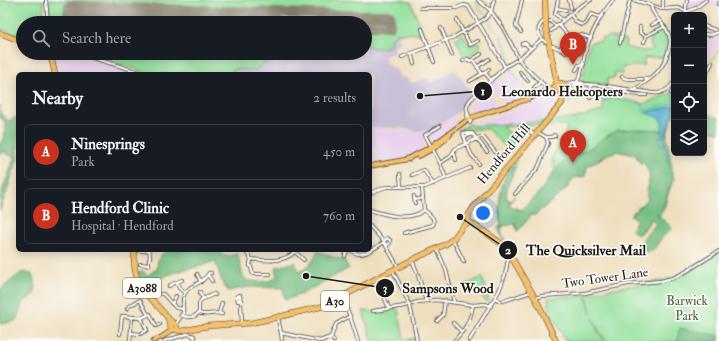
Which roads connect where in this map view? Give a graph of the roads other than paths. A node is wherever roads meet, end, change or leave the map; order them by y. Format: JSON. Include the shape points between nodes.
{"nodes":[{"id":1,"x":46,"y":0,"type":"edge"},
{"id":2,"x":478,"y":0,"type":"edge"},
{"id":3,"x":494,"y":0,"type":"edge"},
{"id":4,"x":522,"y":0,"type":"edge"},
{"id":5,"x":546,"y":0,"type":"edge"},
{"id":6,"x":558,"y":0,"type":"edge"},
{"id":7,"x":569,"y":0,"type":"edge"},
{"id":8,"x":591,"y":0,"type":"edge"},
{"id":9,"x":613,"y":0,"type":"edge"},
{"id":10,"x":630,"y":0,"type":"edge"},
{"id":11,"x":634,"y":0,"type":"edge"},
{"id":12,"x":663,"y":0,"type":"edge"},
{"id":13,"x":688,"y":0,"type":"edge"},
{"id":14,"x":706,"y":0,"type":"edge"},
{"id":15,"x":586,"y":1,"type":"edge"},
{"id":16,"x":638,"y":1,"type":"edge"},
{"id":17,"x":651,"y":6,"type":"junction"},
{"id":18,"x":421,"y":8,"type":"dead end"},
{"id":19,"x":556,"y":8,"type":"junction"},
{"id":20,"x":571,"y":8,"type":"dead end"},
{"id":21,"x":663,"y":9,"type":"junction"},
{"id":22,"x":566,"y":10,"type":"dead end"},
{"id":23,"x":491,"y":11,"type":"junction"},
{"id":24,"x":687,"y":11,"type":"edge"},
{"id":25,"x":570,"y":14,"type":"junction"},
{"id":26,"x":47,"y":16,"type":"edge"},
{"id":27,"x":600,"y":17,"type":"junction"},
{"id":28,"x":457,"y":20,"type":"dead end"},
{"id":29,"x":563,"y":20,"type":"junction"},
{"id":30,"x":550,"y":21,"type":"dead end"},
{"id":31,"x":660,"y":21,"type":"junction"},
{"id":32,"x":543,"y":22,"type":"dead end"},
{"id":33,"x":478,"y":23,"type":"junction"},
{"id":34,"x":557,"y":25,"type":"junction"},
{"id":35,"x":652,"y":25,"type":"dead end"},
{"id":36,"x":640,"y":27,"type":"dead end"},
{"id":37,"x":664,"y":27,"type":"junction"},
{"id":38,"x":707,"y":27,"type":"edge"},
{"id":39,"x":441,"y":28,"type":"dead end"},
{"id":40,"x":422,"y":29,"type":"dead end"},
{"id":41,"x":715,"y":29,"type":"dead end"},
{"id":42,"x":551,"y":31,"type":"dead end"},
{"id":43,"x":463,"y":32,"type":"junction"},
{"id":44,"x":521,"y":32,"type":"dead end"},
{"id":45,"x":719,"y":32,"type":"edge"},
{"id":46,"x":0,"y":34,"type":"edge"},
{"id":47,"x":707,"y":34,"type":"edge"},
{"id":48,"x":568,"y":35,"type":"junction"},
{"id":49,"x":646,"y":36,"type":"junction"},
{"id":50,"x":591,"y":38,"type":"junction"},
{"id":51,"x":16,"y":40,"type":"edge"},
{"id":52,"x":446,"y":40,"type":"junction"},
{"id":53,"x":645,"y":41,"type":"dead end"},
{"id":54,"x":478,"y":42,"type":"dead end"},
{"id":55,"x":620,"y":43,"type":"dead end"},
{"id":56,"x":522,"y":44,"type":"dead end"},
{"id":57,"x":553,"y":46,"type":"dead end"},
{"id":58,"x":429,"y":47,"type":"junction"},
{"id":59,"x":531,"y":49,"type":"junction"},
{"id":60,"x":560,"y":49,"type":"junction"},
{"id":61,"x":566,"y":53,"type":"dead end"},
{"id":62,"x":411,"y":54,"type":"junction"},
{"id":63,"x":452,"y":55,"type":"dead end"},
{"id":64,"x":402,"y":56,"type":"dead end"},
{"id":65,"x":520,"y":58,"type":"junction"},
{"id":66,"x":53,"y":60,"type":"edge"},
{"id":67,"x":99,"y":60,"type":"edge"},
{"id":68,"x":473,"y":60,"type":"junction"},
{"id":69,"x":463,"y":61,"type":"dead end"},
{"id":70,"x":434,"y":62,"type":"dead end"},
{"id":71,"x":712,"y":63,"type":"dead end"},
{"id":72,"x":414,"y":64,"type":"dead end"},
{"id":73,"x":584,"y":64,"type":"junction"},
{"id":74,"x":477,"y":67,"type":"junction"},
{"id":75,"x":505,"y":67,"type":"junction"},
{"id":76,"x":490,"y":69,"type":"dead end"},
{"id":77,"x":526,"y":69,"type":"junction"},
{"id":78,"x":576,"y":70,"type":"dead end"},
{"id":79,"x":55,"y":72,"type":"edge"},
{"id":80,"x":139,"y":72,"type":"edge"},
{"id":81,"x":707,"y":72,"type":"edge"},
{"id":82,"x":483,"y":74,"type":"junction"},
{"id":83,"x":555,"y":74,"type":"junction"},
{"id":84,"x":622,"y":77,"type":"dead end"},
{"id":85,"x":491,"y":80,"type":"junction"},
{"id":86,"x":526,"y":80,"type":"dead end"},
{"id":87,"x":649,"y":80,"type":"junction"},
{"id":88,"x":470,"y":82,"type":"dead end"},
{"id":89,"x":540,"y":82,"type":"junction"},
{"id":90,"x":578,"y":83,"type":"junction"},
{"id":91,"x":672,"y":84,"type":"edge"},
{"id":92,"x":591,"y":85,"type":"junction"},
{"id":93,"x":613,"y":87,"type":"junction"},
{"id":94,"x":534,"y":88,"type":"dead end"},
{"id":95,"x":547,"y":88,"type":"junction"},
{"id":96,"x":561,"y":88,"type":"junction"},
{"id":97,"x":634,"y":91,"type":"junction"},
{"id":98,"x":646,"y":96,"type":"dead end"},
{"id":99,"x":590,"y":98,"type":"dead end"},
{"id":100,"x":468,"y":119,"type":"junction"},
{"id":101,"x":440,"y":126,"type":"dead end"},
{"id":102,"x":536,"y":133,"type":"junction"},
{"id":103,"x":518,"y":134,"type":"dead end"},
{"id":104,"x":555,"y":136,"type":"dead end"},
{"id":105,"x":546,"y":137,"type":"junction"},
{"id":106,"x":477,"y":139,"type":"junction"},
{"id":107,"x":428,"y":141,"type":"junction"},
{"id":108,"x":466,"y":144,"type":"junction"},
{"id":109,"x":432,"y":147,"type":"junction"},
{"id":110,"x":424,"y":150,"type":"junction"},
{"id":111,"x":454,"y":151,"type":"junction"},
{"id":112,"x":487,"y":152,"type":"dead end"},
{"id":113,"x":496,"y":153,"type":"dead end"},
{"id":114,"x":407,"y":159,"type":"junction"},
{"id":115,"x":456,"y":160,"type":"dead end"},
{"id":116,"x":440,"y":163,"type":"junction"},
{"id":117,"x":479,"y":164,"type":"dead end"},
{"id":118,"x":372,"y":165,"type":"edge"},
{"id":119,"x":470,"y":168,"type":"dead end"},
{"id":120,"x":400,"y":174,"type":"dead end"},
{"id":121,"x":412,"y":176,"type":"dead end"},
{"id":122,"x":446,"y":179,"type":"junction"},
{"id":123,"x":433,"y":184,"type":"junction"},
{"id":124,"x":401,"y":187,"type":"junction"},
{"id":125,"x":422,"y":188,"type":"junction"},
{"id":126,"x":372,"y":192,"type":"edge"},
{"id":127,"x":515,"y":194,"type":"dead end"},
{"id":128,"x":414,"y":196,"type":"dead end"},
{"id":129,"x":423,"y":198,"type":"junction"},
{"id":130,"x":372,"y":210,"type":"edge"},
{"id":131,"x":424,"y":210,"type":"junction"},
{"id":132,"x":469,"y":222,"type":"junction"},
{"id":133,"x":372,"y":228,"type":"edge"},
{"id":134,"x":404,"y":233,"type":"dead end"},
{"id":135,"x":452,"y":240,"type":"junction"},
{"id":136,"x":384,"y":242,"type":"junction"},
{"id":137,"x":386,"y":246,"type":"junction"},
{"id":138,"x":372,"y":249,"type":"edge"},
{"id":139,"x":437,"y":249,"type":"junction"},
{"id":140,"x":719,"y":251,"type":"edge"},
{"id":141,"x":135,"y":252,"type":"edge"},
{"id":142,"x":149,"y":252,"type":"edge"},
{"id":143,"x":246,"y":252,"type":"edge"},
{"id":144,"x":294,"y":252,"type":"edge"},
{"id":145,"x":296,"y":252,"type":"edge"},
{"id":146,"x":347,"y":252,"type":"edge"},
{"id":147,"x":354,"y":252,"type":"edge"},
{"id":148,"x":366,"y":252,"type":"edge"},
{"id":149,"x":510,"y":254,"type":"junction"},
{"id":150,"x":345,"y":256,"type":"dead end"},
{"id":151,"x":251,"y":260,"type":"junction"},
{"id":152,"x":304,"y":260,"type":"dead end"},
{"id":153,"x":412,"y":260,"type":"junction"},
{"id":154,"x":464,"y":262,"type":"dead end"},
{"id":155,"x":140,"y":264,"type":"dead end"},
{"id":156,"x":396,"y":269,"type":"junction"},
{"id":157,"x":270,"y":274,"type":"dead end"},
{"id":158,"x":198,"y":275,"type":"dead end"},
{"id":159,"x":212,"y":279,"type":"dead end"},
{"id":160,"x":182,"y":280,"type":"dead end"},
{"id":161,"x":177,"y":282,"type":"junction"},
{"id":162,"x":201,"y":282,"type":"junction"},
{"id":163,"x":169,"y":285,"type":"dead end"},
{"id":164,"x":199,"y":292,"type":"dead end"},
{"id":165,"x":531,"y":292,"type":"junction"},
{"id":166,"x":185,"y":293,"type":"junction"},
{"id":167,"x":163,"y":294,"type":"dead end"},
{"id":168,"x":215,"y":294,"type":"dead end"},
{"id":169,"x":176,"y":296,"type":"dead end"},
{"id":170,"x":204,"y":298,"type":"junction"},
{"id":171,"x":342,"y":298,"type":"junction"},
{"id":172,"x":495,"y":298,"type":"junction"},
{"id":173,"x":534,"y":298,"type":"junction"},
{"id":174,"x":385,"y":299,"type":"dead end"},
{"id":175,"x":241,"y":300,"type":"dead end"},
{"id":176,"x":444,"y":300,"type":"junction"},
{"id":177,"x":426,"y":301,"type":"junction"},
{"id":178,"x":454,"y":302,"type":"junction"},
{"id":179,"x":172,"y":304,"type":"junction"},
{"id":180,"x":221,"y":304,"type":"dead end"},
{"id":181,"x":410,"y":305,"type":"junction"},
{"id":182,"x":473,"y":305,"type":"junction"},
{"id":183,"x":491,"y":306,"type":"junction"},
{"id":184,"x":128,"y":308,"type":"dead end"},
{"id":185,"x":389,"y":308,"type":"junction"},
{"id":186,"x":183,"y":309,"type":"junction"},
{"id":187,"x":373,"y":311,"type":"dead end"},
{"id":188,"x":199,"y":313,"type":"junction"},
{"id":189,"x":148,"y":315,"type":"junction"},
{"id":190,"x":181,"y":316,"type":"junction"},
{"id":191,"x":350,"y":316,"type":"junction"},
{"id":192,"x":132,"y":317,"type":"junction"},
{"id":193,"x":278,"y":317,"type":"junction"},
{"id":194,"x":141,"y":318,"type":"junction"},
{"id":195,"x":437,"y":321,"type":"dead end"},
{"id":196,"x":453,"y":323,"type":"dead end"},
{"id":197,"x":160,"y":324,"type":"dead end"},
{"id":198,"x":242,"y":324,"type":"junction"},
{"id":199,"x":173,"y":327,"type":"junction"},
{"id":200,"x":462,"y":332,"type":"junction"},
{"id":201,"x":130,"y":333,"type":"junction"},
{"id":202,"x":281,"y":333,"type":"junction"},
{"id":203,"x":120,"y":334,"type":"dead end"},
{"id":204,"x":331,"y":337,"type":"junction"},
{"id":205,"x":163,"y":339,"type":"edge"},
{"id":206,"x":282,"y":340,"type":"dead end"},
{"id":207,"x":130,"y":341,"type":"edge"},
{"id":208,"x":153,"y":341,"type":"edge"},
{"id":209,"x":195,"y":341,"type":"edge"},
{"id":210,"x":334,"y":341,"type":"edge"},
{"id":211,"x":358,"y":341,"type":"edge"},
{"id":212,"x":417,"y":341,"type":"edge"},
{"id":213,"x":454,"y":341,"type":"edge"},
{"id":214,"x":469,"y":341,"type":"edge"},
{"id":215,"x":556,"y":341,"type":"edge"}],
"edges":[{"from":1,"to":26,"type":"street"},
{"from":2,"to":23,"type":"street"},
{"from":3,"to":23,"type":"street"},
{"from":4,"to":44,"type":"street","via":[[515,26]]},
{"from":5,"to":83,"type":"highway","number":"A30","via":[[546,29]]},
{"from":5,"to":96,"type":"highway","number":"A30","via":[[549,36]]},
{"from":6,"to":19,"type":"street"},
{"from":7,"to":20,"type":"street"},
{"from":8,"to":15,"type":"street"},
{"from":9,"to":27,"type":"street"},
{"from":10,"to":55,"type":"street"},
{"from":11,"to":16,"type":"street"},
{"from":12,"to":21,"type":"street"},
{"from":13,"to":24,"type":"street"},
{"from":14,"to":24,"type":"street"},
{"from":15,"to":25,"type":"street"},
{"from":16,"to":17,"type":"street"},
{"from":17,"to":21,"type":"street"},
{"from":17,"to":31,"type":"street","via":[[652,12]]},
{"from":18,"to":33,"type":"street","via":[[456,8],[466,5]]},
{"from":19,"to":22,"type":"street"},
{"from":19,"to":29,"type":"street","via":[[555,14]]},
{"from":21,"to":24,"type":"street","via":[[679,8]]},
{"from":23,"to":33,"type":"street"},
{"from":23,"to":65,"type":"street","via":[[504,28]]},
{"from":25,"to":27,"type":"street","via":[[577,23],[583,25],[590,14]]},
{"from":25,"to":29,"type":"street"},
{"from":27,"to":50,"type":"street"},
{"from":28,"to":43,"type":"street"},
{"from":29,"to":34,"type":"street"},
{"from":30,"to":34,"type":"street"},
{"from":31,"to":35,"type":"street"},
{"from":31,"to":37,"type":"street"},
{"from":32,"to":59,"type":"street","via":[[538,29],[543,40]]},
{"from":33,"to":43,"type":"street"},
{"from":33,"to":75,"type":"street"},
{"from":34,"to":42,"type":"street"},
{"from":34,"to":48,"type":"street"},
{"from":36,"to":49,"type":"street","via":[[640,33]]},
{"from":37,"to":49,"type":"street"},
{"from":37,"to":87,"type":"street","via":[[671,42],[667,57],[662,67]]},
{"from":38,"to":41,"type":"street"},
{"from":39,"to":52,"type":"street"},
{"from":40,"to":58,"type":"street"},
{"from":43,"to":52,"type":"street"},
{"from":43,"to":54,"type":"street","via":[[470,44]]},
{"from":45,"to":47,"type":"street"},
{"from":46,"to":51,"type":"highway"},
{"from":48,"to":50,"type":"street"},
{"from":48,"to":60,"type":"street"},
{"from":49,"to":53,"type":"street"},
{"from":50,"to":73,"type":"street"},
{"from":52,"to":58,"type":"street"},
{"from":52,"to":63,"type":"street"},
{"from":56,"to":59,"type":"street","via":[[525,43]]},
{"from":57,"to":60,"type":"street"},
{"from":58,"to":62,"type":"street"},
{"from":58,"to":70,"type":"street"},
{"from":59,"to":65,"type":"street"},
{"from":60,"to":61,"type":"street"},
{"from":62,"to":64,"type":"street"},
{"from":62,"to":72,"type":"street"},
{"from":65,"to":75,"type":"street"},
{"from":65,"to":77,"type":"street"},
{"from":66,"to":79,"type":"highway"},
{"from":67,"to":80,"type":"street"},
{"from":68,"to":69,"type":"street"},
{"from":68,"to":74,"type":"street"},
{"from":68,"to":74,"type":"street","via":[[484,57]]},
{"from":71,"to":81,"type":"street"},
{"from":73,"to":78,"type":"street","via":[[579,65]]},
{"from":73,"to":90,"type":"street"},
{"from":74,"to":82,"type":"street"},
{"from":75,"to":85,"type":"street"},
{"from":76,"to":82,"type":"street"},
{"from":77,"to":86,"type":"street","via":[[521,73]]},
{"from":77,"to":89,"type":"street"},
{"from":82,"to":85,"type":"street"},
{"from":82,"to":88,"type":"street"},
{"from":83,"to":95,"type":"main road","via":[[555,81]]},
{"from":83,"to":96,"type":"highway","number":"A30"},
{"from":84,"to":87,"type":"street","via":[[627,80]]},
{"from":85,"to":100,"type":"street","via":[[467,105]]},
{"from":87,"to":97,"type":"street"},
{"from":89,"to":94,"type":"street"},
{"from":89,"to":95,"type":"street"},
{"from":90,"to":92,"type":"street"},
{"from":90,"to":96,"type":"street"},
{"from":90,"to":96,"type":"street"},
{"from":91,"to":97,"type":"street","via":[[658,93]]},
{"from":92,"to":93,"type":"street"},
{"from":92,"to":99,"type":"street"},
{"from":93,"to":97,"type":"street"},
{"from":93,"to":98,"type":"street","via":[[631,94]]},
{"from":95,"to":96,"type":"main road"},
{"from":95,"to":100,"type":"main road","via":[[528,99]]},
{"from":96,"to":100,"type":"main road","via":[[519,105]]},
{"from":96,"to":102,"type":"highway","name":"Hendford Hill","number":"A30","via":[[560,105]]},
{"from":100,"to":109,"type":"main road","via":[[445,140]]},
{"from":101,"to":107,"type":"street","via":[[426,135]]},
{"from":102,"to":103,"type":"street","via":[[525,127],[519,128]]},
{"from":102,"to":105,"type":"street"},
{"from":102,"to":132,"type":"highway","name":"Hendford Hill","number":"A30","via":[[473,208],[469,214]]},
{"from":104,"to":105,"type":"street"},
{"from":105,"to":127,"type":"street","via":[[548,143],[538,168]]},
{"from":106,"to":108,"type":"street"},
{"from":106,"to":108,"type":"street","via":[[473,134],[464,137]]},
{"from":106,"to":112,"type":"street"},
{"from":106,"to":113,"type":"street","via":[[483,137]]},
{"from":107,"to":109,"type":"street"},
{"from":107,"to":110,"type":"street"},
{"from":108,"to":111,"type":"street"},
{"from":108,"to":117,"type":"street"},
{"from":109,"to":110,"type":"main road"},
{"from":109,"to":114,"type":"main road","via":[[416,157]]},
{"from":109,"to":116,"type":"street"},
{"from":110,"to":114,"type":"main road"},
{"from":111,"to":115,"type":"street"},
{"from":111,"to":116,"type":"street"},
{"from":114,"to":118,"type":"main road"},
{"from":116,"to":122,"type":"street"},
{"from":119,"to":122,"type":"street"},
{"from":120,"to":124,"type":"street"},
{"from":121,"to":123,"type":"street","via":[[424,170]]},
{"from":122,"to":123,"type":"street"},
{"from":123,"to":125,"type":"street"},
{"from":124,"to":125,"type":"street"},
{"from":124,"to":126,"type":"street","via":[[386,187]]},
{"from":125,"to":129,"type":"street"},
{"from":128,"to":129,"type":"street","via":[[415,202]]},
{"from":129,"to":131,"type":"street"},
{"from":130,"to":131,"type":"street","via":[[408,216]]},
{"from":131,"to":134,"type":"street","via":[[433,218],[433,225]]},
{"from":132,"to":135,"type":"highway","number":"A30"},
{"from":132,"to":149,"type":"highway","via":[[498,241]]},
{"from":133,"to":136,"type":"street"},
{"from":135,"to":139,"type":"highway","number":"A30"},
{"from":135,"to":154,"type":"street"},
{"from":136,"to":137,"type":"street"},
{"from":136,"to":137,"type":"street","via":[[387,238],[390,240]]},
{"from":136,"to":138,"type":"street"},
{"from":137,"to":156,"type":"street"},
{"from":139,"to":153,"type":"highway","number":"A30"},
{"from":139,"to":178,"type":"street","via":[[446,270]]},
{"from":140,"to":173,"type":"street","name":"Two Tower Lane","via":[[673,278],[585,293]]},
{"from":141,"to":199,"type":"highway","number":"A3088","via":[[134,266],[139,284]]},
{"from":142,"to":155,"type":"street","via":[[149,266]]},
{"from":143,"to":151,"type":"street"},
{"from":144,"to":151,"type":"street","via":[[283,258]]},
{"from":145,"to":152,"type":"street"},
{"from":146,"to":150,"type":"street"},
{"from":147,"to":148,"type":"street"},
{"from":149,"to":165,"type":"highway"},
{"from":149,"to":172,"type":"street","via":[[505,275]]},
{"from":151,"to":157,"type":"street","via":[[253,274]]},
{"from":153,"to":156,"type":"highway","number":"A30"},
{"from":153,"to":177,"type":"street"},
{"from":156,"to":171,"type":"highway","number":"A30"},
{"from":156,"to":181,"type":"street"},
{"from":158,"to":162,"type":"street"},
{"from":159,"to":162,"type":"street","via":[[209,273]]},
{"from":160,"to":161,"type":"street"},
{"from":161,"to":163,"type":"street"},
{"from":161,"to":166,"type":"street"},
{"from":162,"to":166,"type":"street"},
{"from":164,"to":170,"type":"street"},
{"from":165,"to":172,"type":"street","via":[[502,301]]},
{"from":165,"to":173,"type":"highway"},
{"from":166,"to":186,"type":"street"},
{"from":167,"to":179,"type":"street"},
{"from":168,"to":170,"type":"street"},
{"from":169,"to":179,"type":"street"},
{"from":170,"to":188,"type":"street","via":[[200,302]]},
{"from":171,"to":191,"type":"street"},
{"from":171,"to":193,"type":"highway","number":"A30","via":[[324,306]]},
{"from":172,"to":183,"type":"street"},
{"from":173,"to":215,"type":"highway"},
{"from":174,"to":185,"type":"street"},
{"from":175,"to":198,"type":"street"},
{"from":176,"to":177,"type":"street"},
{"from":176,"to":178,"type":"street"},
{"from":176,"to":195,"type":"street","via":[[443,315]]},
{"from":177,"to":181,"type":"street"},
{"from":178,"to":182,"type":"street"},
{"from":179,"to":186,"type":"street"},
{"from":180,"to":188,"type":"street","via":[[221,313]]},
{"from":181,"to":185,"type":"street"},
{"from":181,"to":212,"type":"street"},
{"from":182,"to":183,"type":"street"},
{"from":182,"to":200,"type":"street","via":[[470,320]]},
{"from":183,"to":214,"type":"street"},
{"from":184,"to":189,"type":"street","via":[[140,300]]},
{"from":185,"to":187,"type":"street"},
{"from":186,"to":190,"type":"street"},
{"from":188,"to":190,"type":"street","via":[[188,318]]},
{"from":189,"to":194,"type":"street"},
{"from":189,"to":197,"type":"street","via":[[150,314],[156,326]]},
{"from":190,"to":199,"type":"street"},
{"from":191,"to":204,"type":"street","via":[[336,324]]},
{"from":191,"to":211,"type":"street"},
{"from":192,"to":194,"type":"street"},
{"from":192,"to":201,"type":"street"},
{"from":192,"to":203,"type":"street","via":[[122,316]]},
{"from":193,"to":198,"type":"highway","number":"A30"},
{"from":193,"to":202,"type":"street"},
{"from":194,"to":201,"type":"street","via":[[147,330],[140,334]]},
{"from":196,"to":200,"type":"street"},
{"from":198,"to":199,"type":"highway","number":"A30","via":[[185,330]]},
{"from":199,"to":205,"type":"main road"},
{"from":200,"to":213,"type":"street"},
{"from":201,"to":207,"type":"street"},
{"from":202,"to":204,"type":"street","via":[[320,341]]},
{"from":202,"to":206,"type":"street"},
{"from":204,"to":210,"type":"street"},
{"from":205,"to":208,"type":"main road"},
{"from":205,"to":209,"type":"street","via":[[192,334]]}]}
